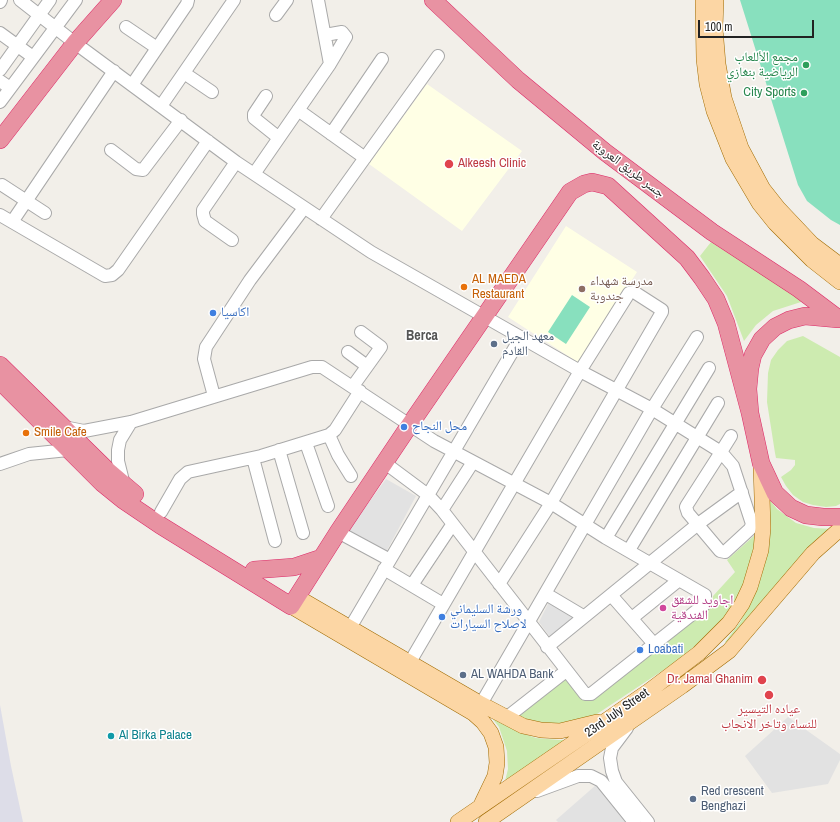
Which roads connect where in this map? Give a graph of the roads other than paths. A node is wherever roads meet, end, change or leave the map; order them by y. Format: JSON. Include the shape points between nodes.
{"nodes":[{"id":1,"x":20,"y":0,"type":"edge"},
{"id":2,"x":50,"y":0,"type":"edge"},
{"id":3,"x":76,"y":0,"type":"edge"},
{"id":4,"x":113,"y":0,"type":"edge"},
{"id":5,"x":188,"y":0,"type":"edge"},
{"id":6,"x":234,"y":0,"type":"edge"},
{"id":7,"x":287,"y":0,"type":"edge"},
{"id":8,"x":318,"y":0,"type":"edge"},
{"id":9,"x":433,"y":0,"type":"edge"},
{"id":10,"x":703,"y":0,"type":"edge"},
{"id":11,"x":716,"y":0,"type":"edge"},
{"id":12,"x":39,"y":15,"type":"junction"},
{"id":13,"x":276,"y":15,"type":"dead end"},
{"id":14,"x":126,"y":27,"type":"dead end"},
{"id":15,"x":55,"y":28,"type":"junction"},
{"id":16,"x":0,"y":33,"type":"edge"},
{"id":17,"x":324,"y":35,"type":"junction"},
{"id":18,"x":74,"y":43,"type":"junction"},
{"id":19,"x":18,"y":46,"type":"junction"},
{"id":20,"x":157,"y":48,"type":"junction"},
{"id":21,"x":438,"y":56,"type":"dead end"},
{"id":22,"x":33,"y":57,"type":"junction"},
{"id":23,"x":382,"y":60,"type":"dead end"},
{"id":24,"x":330,"y":64,"type":"junction"},
{"id":25,"x":0,"y":70,"type":"edge"},
{"id":26,"x":114,"y":71,"type":"junction"},
{"id":27,"x":184,"y":73,"type":"junction"},
{"id":28,"x":5,"y":85,"type":"edge"},
{"id":29,"x":132,"y":85,"type":"junction"},
{"id":30,"x":212,"y":92,"type":"dead end"},
{"id":31,"x":266,"y":96,"type":"dead end"},
{"id":32,"x":0,"y":102,"type":"edge"},
{"id":33,"x":161,"y":106,"type":"junction"},
{"id":34,"x":22,"y":110,"type":"junction"},
{"id":35,"x":298,"y":110,"type":"junction"},
{"id":36,"x":181,"y":120,"type":"junction"},
{"id":37,"x":0,"y":131,"type":"edge"},
{"id":38,"x":331,"y":134,"type":"junction"},
{"id":39,"x":279,"y":138,"type":"junction"},
{"id":40,"x":0,"y":140,"type":"edge"},
{"id":41,"x":208,"y":141,"type":"junction"},
{"id":42,"x":111,"y":150,"type":"dead end"},
{"id":43,"x":365,"y":158,"type":"junction"},
{"id":44,"x":236,"y":162,"type":"junction"},
{"id":45,"x":254,"y":174,"type":"junction"},
{"id":46,"x":2,"y":185,"type":"dead end"},
{"id":47,"x":26,"y":201,"type":"junction"},
{"id":48,"x":304,"y":208,"type":"junction"},
{"id":49,"x":45,"y":213,"type":"dead end"},
{"id":50,"x":0,"y":215,"type":"edge"},
{"id":51,"x":321,"y":219,"type":"junction"},
{"id":52,"x":12,"y":222,"type":"junction"},
{"id":53,"x":232,"y":240,"type":"dead end"},
{"id":54,"x":840,"y":265,"type":"edge"},
{"id":55,"x":840,"y":282,"type":"edge"},
{"id":56,"x":485,"y":317,"type":"junction"},
{"id":57,"x":839,"y":319,"type":"edge"},
{"id":58,"x":361,"y":332,"type":"dead end"},
{"id":59,"x":521,"y":337,"type":"junction"},
{"id":60,"x":697,"y":337,"type":"dead end"},
{"id":61,"x":348,"y":352,"type":"dead end"},
{"id":62,"x":0,"y":366,"type":"edge"},
{"id":63,"x":367,"y":366,"type":"junction"},
{"id":64,"x":709,"y":368,"type":"dead end"},
{"id":65,"x":580,"y":372,"type":"junction"},
{"id":66,"x":0,"y":381,"type":"edge"},
{"id":67,"x":356,"y":389,"type":"junction"},
{"id":68,"x":616,"y":391,"type":"junction"},
{"id":69,"x":214,"y":396,"type":"junction"},
{"id":70,"x":718,"y":402,"type":"dead end"},
{"id":71,"x":652,"y":409,"type":"junction"},
{"id":72,"x":750,"y":413,"type":"junction"},
{"id":73,"x":131,"y":422,"type":"junction"},
{"id":74,"x":675,"y":424,"type":"junction"},
{"id":75,"x":409,"y":426,"type":"junction"},
{"id":76,"x":63,"y":427,"type":"junction"},
{"id":77,"x":329,"y":435,"type":"junction"},
{"id":78,"x":731,"y":436,"type":"dead end"},
{"id":79,"x":698,"y":437,"type":"junction"},
{"id":80,"x":306,"y":443,"type":"junction"},
{"id":81,"x":68,"y":450,"type":"junction"},
{"id":82,"x":279,"y":450,"type":"junction"},
{"id":83,"x":721,"y":452,"type":"junction"},
{"id":84,"x":454,"y":453,"type":"junction"},
{"id":85,"x":253,"y":458,"type":"junction"},
{"id":86,"x":473,"y":462,"type":"junction"},
{"id":87,"x":385,"y":463,"type":"junction"},
{"id":88,"x":761,"y":463,"type":"junction"},
{"id":89,"x":0,"y":464,"type":"edge"},
{"id":90,"x":351,"y":476,"type":"dead end"},
{"id":91,"x":515,"y":485,"type":"junction"},
{"id":92,"x":124,"y":487,"type":"junction"},
{"id":93,"x":742,"y":492,"type":"junction"},
{"id":94,"x":428,"y":495,"type":"junction"},
{"id":95,"x":551,"y":503,"type":"junction"},
{"id":96,"x":328,"y":506,"type":"dead end"},
{"id":97,"x":442,"y":510,"type":"junction"},
{"id":98,"x":161,"y":512,"type":"junction"},
{"id":99,"x":840,"y":517,"type":"edge"},
{"id":100,"x":698,"y":524,"type":"junction"},
{"id":101,"x":452,"y":525,"type":"junction"},
{"id":102,"x":585,"y":525,"type":"junction"},
{"id":103,"x":840,"y":529,"type":"edge"},
{"id":104,"x":338,"y":532,"type":"junction"},
{"id":105,"x":303,"y":533,"type":"dead end"},
{"id":106,"x":606,"y":538,"type":"junction"},
{"id":107,"x":275,"y":541,"type":"dead end"},
{"id":108,"x":629,"y":550,"type":"junction"},
{"id":109,"x":474,"y":552,"type":"junction"},
{"id":110,"x":321,"y":558,"type":"junction"},
{"id":111,"x":649,"y":564,"type":"junction"},
{"id":112,"x":387,"y":565,"type":"junction"},
{"id":113,"x":254,"y":570,"type":"junction"},
{"id":114,"x":679,"y":580,"type":"junction"},
{"id":115,"x":499,"y":584,"type":"junction"},
{"id":116,"x":412,"y":585,"type":"junction"},
{"id":117,"x":546,"y":594,"type":"junction"},
{"id":118,"x":611,"y":595,"type":"junction"},
{"id":119,"x":294,"y":601,"type":"junction"},
{"id":120,"x":443,"y":604,"type":"junction"},
{"id":121,"x":583,"y":616,"type":"junction"},
{"id":122,"x":632,"y":618,"type":"junction"},
{"id":123,"x":528,"y":623,"type":"junction"},
{"id":124,"x":350,"y":628,"type":"junction"},
{"id":125,"x":654,"y":644,"type":"junction"},
{"id":126,"x":547,"y":647,"type":"junction"},
{"id":127,"x":410,"y":662,"type":"junction"},
{"id":128,"x":566,"y":671,"type":"junction"},
{"id":129,"x":481,"y":704,"type":"junction"},
{"id":130,"x":638,"y":716,"type":"junction"},
{"id":131,"x":611,"y":717,"type":"junction"},
{"id":132,"x":506,"y":718,"type":"junction"},
{"id":133,"x":524,"y":796,"type":"junction"},
{"id":134,"x":480,"y":806,"type":"junction"},
{"id":135,"x":458,"y":822,"type":"edge"},
{"id":136,"x":486,"y":822,"type":"edge"},
{"id":137,"x":634,"y":822,"type":"edge"},
{"id":138,"x":648,"y":822,"type":"edge"}],
"edges":[{"from":1,"to":12,"type":"street"},
{"from":2,"to":12,"type":"street"},
{"from":3,"to":15,"type":"street"},
{"from":4,"to":18,"type":"highway"},
{"from":5,"to":20,"type":"street"},
{"from":6,"to":27,"type":"street"},
{"from":7,"to":13,"type":"street"},
{"from":8,"to":17,"type":"street"},
{"from":9,"to":57,"type":"highway","name":"جسر طريق العروبة","via":[[512,75],[605,152],[700,223]]},
{"from":10,"to":55,"type":"main road","via":[[707,84],[714,111],[734,159],[759,203],[775,223],[807,256]]},
{"from":11,"to":54,"type":"main road","via":[[718,64],[724,98],[741,148],[763,189],[778,208],[812,244]]},
{"from":12,"to":15,"type":"street"},
{"from":12,"to":19,"type":"street"},
{"from":14,"to":20,"type":"street"},
{"from":15,"to":18,"type":"street"},
{"from":15,"to":22,"type":"street"},
{"from":16,"to":19,"type":"street"},
{"from":17,"to":24,"type":"street"},
{"from":17,"to":24,"type":"street","via":[[339,32],[346,37]]},
{"from":18,"to":26,"type":"street"},
{"from":18,"to":34,"type":"highway"},
{"from":19,"to":22,"type":"street"},
{"from":19,"to":25,"type":"street"},
{"from":20,"to":29,"type":"street"},
{"from":21,"to":43,"type":"street"},
{"from":22,"to":28,"type":"street"},
{"from":23,"to":38,"type":"street"},
{"from":24,"to":35,"type":"street"},
{"from":26,"to":29,"type":"street"},
{"from":26,"to":47,"type":"street"},
{"from":27,"to":30,"type":"street"},
{"from":27,"to":33,"type":"street"},
{"from":28,"to":32,"type":"street"},
{"from":29,"to":33,"type":"street"},
{"from":31,"to":39,"type":"street","via":[[254,118]]},
{"from":33,"to":36,"type":"street"},
{"from":34,"to":37,"type":"highway"},
{"from":34,"to":40,"type":"highway"},
{"from":35,"to":38,"type":"street"},
{"from":35,"to":39,"type":"street"},
{"from":36,"to":41,"type":"street"},
{"from":36,"to":42,"type":"street","via":[[143,170],[136,169]]},
{"from":38,"to":43,"type":"street"},
{"from":39,"to":45,"type":"street"},
{"from":41,"to":44,"type":"street"},
{"from":41,"to":52,"type":"street","via":[[112,275],[105,276]]},
{"from":43,"to":51,"type":"street"},
{"from":44,"to":45,"type":"street"},
{"from":44,"to":53,"type":"street","via":[[202,214],[205,221]]},
{"from":45,"to":48,"type":"street"},
{"from":46,"to":47,"type":"street"},
{"from":47,"to":49,"type":"street"},
{"from":47,"to":52,"type":"street"},
{"from":48,"to":51,"type":"street"},
{"from":48,"to":69,"type":"street","via":[[250,280],[206,347],[204,359]]},
{"from":50,"to":52,"type":"street"},
{"from":51,"to":56,"type":"street","via":[[371,252]]},
{"from":56,"to":59,"type":"street"},
{"from":56,"to":72,"type":"highway","via":[[570,192],[580,185],[592,182],[608,186],[695,267],[713,294],[726,323]]},
{"from":56,"to":75,"type":"highway"},
{"from":57,"to":72,"type":"highway","via":[[797,317],[768,332],[757,347],[750,368]]},
{"from":58,"to":63,"type":"street","via":[[381,347]]},
{"from":59,"to":65,"type":"street"},
{"from":59,"to":84,"type":"street"},
{"from":60,"to":71,"type":"street"},
{"from":61,"to":63,"type":"street"},
{"from":62,"to":76,"type":"highway"},
{"from":63,"to":67,"type":"street"},
{"from":64,"to":74,"type":"street"},
{"from":65,"to":68,"type":"street"},
{"from":65,"to":68,"type":"street","via":[[629,293],[634,292],[662,312]]},
{"from":65,"to":91,"type":"street"},
{"from":66,"to":81,"type":"highway"},
{"from":67,"to":69,"type":"street","via":[[322,368],[312,367]]},
{"from":67,"to":75,"type":"street"},
{"from":67,"to":77,"type":"street"},
{"from":68,"to":71,"type":"street"},
{"from":68,"to":95,"type":"street"},
{"from":69,"to":73,"type":"street"},
{"from":70,"to":79,"type":"street"},
{"from":71,"to":74,"type":"street"},
{"from":71,"to":102,"type":"street"},
{"from":72,"to":88,"type":"highway"},
{"from":73,"to":76,"type":"street","via":[[84,431]]},
{"from":73,"to":92,"type":"street","via":[[120,440],[118,450]]},
{"from":74,"to":79,"type":"street"},
{"from":74,"to":106,"type":"street"},
{"from":75,"to":84,"type":"street"},
{"from":75,"to":87,"type":"highway"},
{"from":76,"to":92,"type":"highway"},
{"from":77,"to":80,"type":"street"},
{"from":77,"to":90,"type":"street"},
{"from":78,"to":83,"type":"street"},
{"from":79,"to":83,"type":"street"},
{"from":79,"to":108,"type":"street"},
{"from":80,"to":82,"type":"street"},
{"from":80,"to":96,"type":"street"},
{"from":81,"to":89,"type":"street","via":[[29,454]]},
{"from":81,"to":119,"type":"highway","via":[[102,483],[146,516]]},
{"from":82,"to":85,"type":"street"},
{"from":82,"to":105,"type":"street"},
{"from":83,"to":93,"type":"street","via":[[733,466]]},
{"from":83,"to":100,"type":"street","via":[[687,505],[687,510]]},
{"from":84,"to":86,"type":"street"},
{"from":84,"to":94,"type":"street"},
{"from":85,"to":98,"type":"street","via":[[188,472],[180,479]]},
{"from":85,"to":107,"type":"street"},
{"from":86,"to":91,"type":"street"},
{"from":86,"to":97,"type":"street"},
{"from":87,"to":94,"type":"street"},
{"from":87,"to":104,"type":"highway"},
{"from":88,"to":99,"type":"highway","via":[[774,493],[791,508],[814,517]]},
{"from":88,"to":131,"type":"main road","name":"23rd July Street","via":[[761,550],[742,604],[729,623],[699,653]]},
{"from":91,"to":95,"type":"street"},
{"from":91,"to":109,"type":"street"},
{"from":92,"to":98,"type":"highway"},
{"from":93,"to":100,"type":"street"},
{"from":93,"to":100,"type":"street","via":[[752,527],[726,551],[720,551]]},
{"from":94,"to":97,"type":"street"},
{"from":94,"to":112,"type":"street"},
{"from":95,"to":102,"type":"street"},
{"from":95,"to":115,"type":"street"},
{"from":97,"to":101,"type":"street"},
{"from":98,"to":113,"type":"highway"},
{"from":100,"to":111,"type":"street"},
{"from":101,"to":109,"type":"street"},
{"from":101,"to":116,"type":"street"},
{"from":102,"to":106,"type":"street"},
{"from":102,"to":117,"type":"street"},
{"from":103,"to":130,"type":"main road","name":"23rd July Street","via":[[814,553],[729,651]]},
{"from":104,"to":110,"type":"highway"},
{"from":104,"to":112,"type":"street"},
{"from":106,"to":108,"type":"street"},
{"from":108,"to":111,"type":"street"},
{"from":109,"to":115,"type":"street"},
{"from":109,"to":120,"type":"street"},
{"from":110,"to":113,"type":"highway","via":[[294,567]]},
{"from":110,"to":119,"type":"highway"},
{"from":111,"to":114,"type":"street"},
{"from":111,"to":118,"type":"street"},
{"from":112,"to":116,"type":"street"},
{"from":112,"to":124,"type":"street"},
{"from":113,"to":119,"type":"highway"},
{"from":114,"to":122,"type":"street"},
{"from":114,"to":125,"type":"street","via":[[705,595],[705,604]]},
{"from":115,"to":123,"type":"street"},
{"from":116,"to":120,"type":"street"},
{"from":117,"to":121,"type":"street"},
{"from":117,"to":123,"type":"street"},
{"from":118,"to":121,"type":"street"},
{"from":118,"to":122,"type":"street"},
{"from":119,"to":124,"type":"main road"},
{"from":119,"to":134,"type":"main road","via":[[473,713],[483,722],[491,733],[496,747],[497,763],[490,789]]},
{"from":120,"to":127,"type":"street"},
{"from":121,"to":126,"type":"street"},
{"from":122,"to":125,"type":"street"},
{"from":123,"to":126,"type":"street"},
{"from":123,"to":129,"type":"street"},
{"from":124,"to":127,"type":"main road"},
{"from":125,"to":128,"type":"street","via":[[590,694],[585,694]]},
{"from":126,"to":128,"type":"street"},
{"from":127,"to":129,"type":"main road"},
{"from":128,"to":132,"type":"street"},
{"from":129,"to":132,"type":"main road"},
{"from":130,"to":133,"type":"main road","name":"23rd July Street"},
{"from":130,"to":138,"type":"street","via":[[612,748],[610,758],[616,782]]},
{"from":131,"to":132,"type":"main road","via":[[560,731],[523,726]]},
{"from":131,"to":134,"type":"main road","name":"23rd July Street"},
{"from":133,"to":136,"type":"main road","name":"23rd July Street"},
{"from":133,"to":137,"type":"street","via":[[578,776],[591,776],[601,781]]},
{"from":134,"to":135,"type":"main road","name":"23rd July Street"}]}
